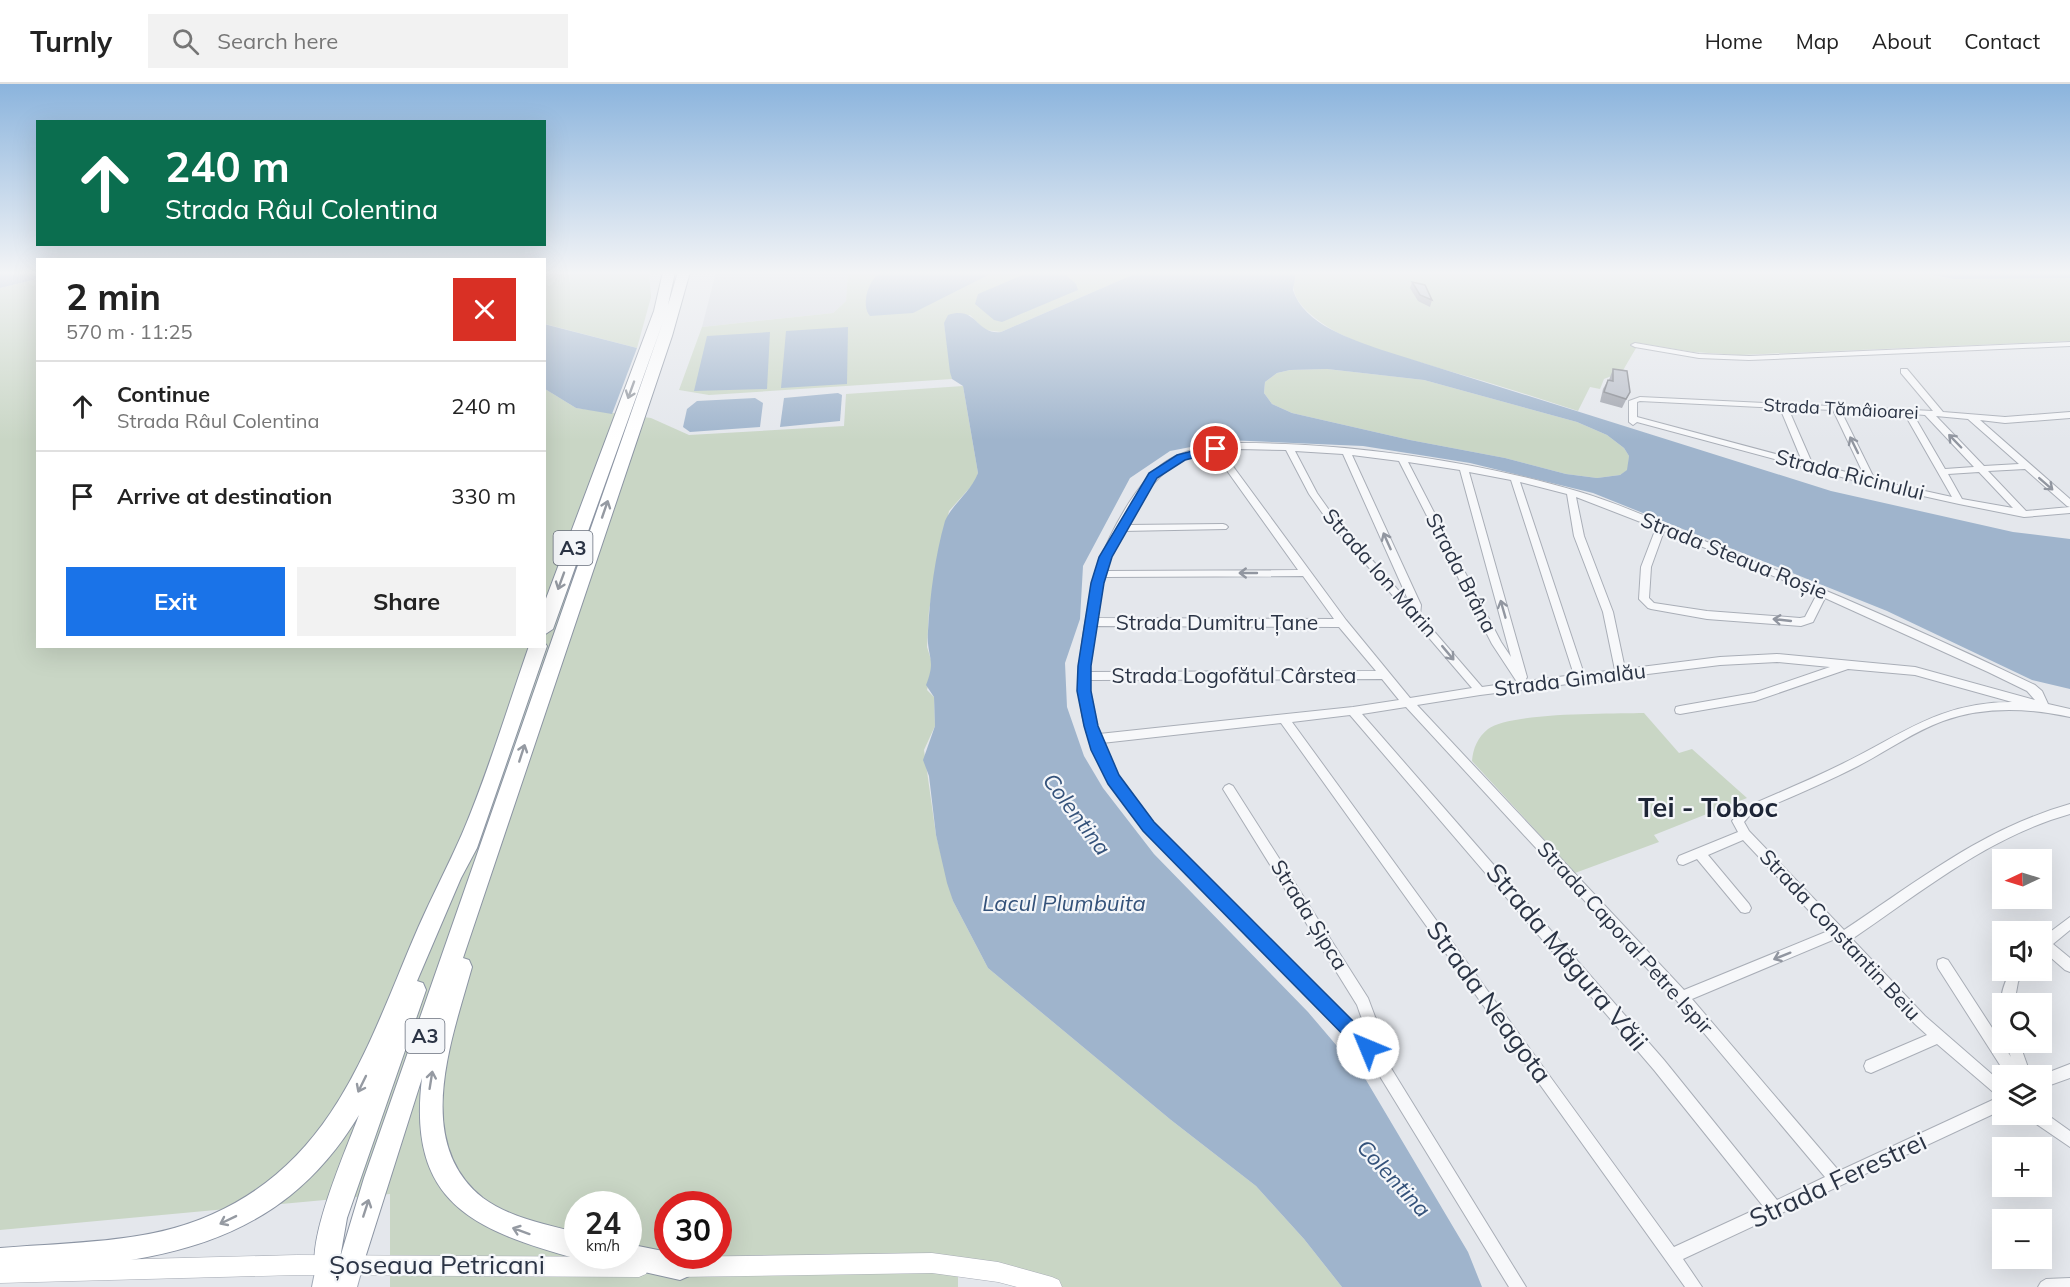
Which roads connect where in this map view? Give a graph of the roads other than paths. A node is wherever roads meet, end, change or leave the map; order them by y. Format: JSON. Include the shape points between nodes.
{"nodes":[{"id":1,"x":659,"y":328,"type":"edge"},
{"id":2,"x":661,"y":328,"type":"edge"},
{"id":3,"x":658,"y":336,"type":"junction"},
{"id":4,"x":2070,"y":344,"type":"edge"},
{"id":5,"x":1635,"y":345,"type":"dead end"},
{"id":6,"x":1904,"y":371,"type":"dead end"},
{"id":7,"x":1783,"y":406,"type":"junction"},
{"id":8,"x":1836,"y":408,"type":"junction"},
{"id":9,"x":1907,"y":411,"type":"junction"},
{"id":10,"x":1928,"y":413,"type":"junction"},
{"id":11,"x":1940,"y":414,"type":"junction"},
{"id":12,"x":2070,"y":415,"type":"edge"},
{"id":13,"x":1971,"y":417,"type":"junction"},
{"id":14,"x":1633,"y":420,"type":"joint"},
{"id":15,"x":1289,"y":448,"type":"junction"},
{"id":16,"x":1216,"y":449,"type":"junction"},
{"id":17,"x":1346,"y":451,"type":"junction"},
{"id":18,"x":1402,"y":458,"type":"junction"},
{"id":19,"x":1808,"y":465,"type":"junction"},
{"id":20,"x":611,"y":466,"type":"junction"},
{"id":21,"x":2025,"y":466,"type":"junction"},
{"id":22,"x":1981,"y":468,"type":"junction"},
{"id":23,"x":1464,"y":469,"type":"junction"},
{"id":24,"x":1942,"y":472,"type":"junction"},
{"id":25,"x":1515,"y":480,"type":"junction"},
{"id":26,"x":1872,"y":482,"type":"junction"},
{"id":27,"x":1571,"y":493,"type":"junction"},
{"id":28,"x":1959,"y":501,"type":"junction"},
{"id":29,"x":2070,"y":504,"type":"edge"},
{"id":30,"x":2070,"y":510,"type":"edge"},
{"id":31,"x":2025,"y":514,"type":"junction"},
{"id":32,"x":1223,"y":527,"type":"dead end"},
{"id":33,"x":1660,"y":527,"type":"junction"},
{"id":34,"x":1121,"y":528,"type":"junction"},
{"id":35,"x":1306,"y":573,"type":"junction"},
{"id":36,"x":1099,"y":574,"type":"junction"},
{"id":37,"x":1823,"y":591,"type":"junction"},
{"id":38,"x":1416,"y":614,"type":"junction"},
{"id":39,"x":1093,"y":622,"type":"junction"},
{"id":40,"x":546,"y":623,"type":"edge"},
{"id":41,"x":1342,"y":623,"type":"junction"},
{"id":42,"x":537,"y":648,"type":"edge"},
{"id":43,"x":1851,"y":664,"type":"junction"},
{"id":44,"x":1621,"y":674,"type":"junction"},
{"id":45,"x":1385,"y":675,"type":"junction"},
{"id":46,"x":1084,"y":676,"type":"junction"},
{"id":47,"x":1580,"y":679,"type":"junction"},
{"id":48,"x":1525,"y":686,"type":"junction"},
{"id":49,"x":1480,"y":691,"type":"junction"},
{"id":50,"x":1989,"y":691,"type":"junction"},
{"id":51,"x":1407,"y":702,"type":"junction"},
{"id":52,"x":2043,"y":706,"type":"junction"},
{"id":53,"x":2000,"y":707,"type":"junction"},
{"id":54,"x":1680,"y":710,"type":"dead end"},
{"id":55,"x":1353,"y":711,"type":"junction"},
{"id":56,"x":2070,"y":713,"type":"edge"},
{"id":57,"x":1283,"y":718,"type":"junction"},
{"id":58,"x":1095,"y":739,"type":"junction"},
{"id":59,"x":1229,"y":789,"type":"dead end"},
{"id":60,"x":504,"y":809,"type":"junction"},
{"id":61,"x":2070,"y":809,"type":"edge"},
{"id":62,"x":1745,"y":834,"type":"junction"},
{"id":63,"x":470,"y":838,"type":"junction"},
{"id":64,"x":1700,"y":853,"type":"junction"},
{"id":65,"x":1683,"y":860,"type":"dead end"},
{"id":66,"x":1745,"y":908,"type":"dead end"},
{"id":67,"x":2070,"y":923,"type":"edge"},
{"id":68,"x":1838,"y":936,"type":"junction"},
{"id":69,"x":2052,"y":936,"type":"edge"},
{"id":70,"x":2052,"y":952,"type":"edge"},
{"id":71,"x":1943,"y":964,"type":"dead end"},
{"id":72,"x":2070,"y":966,"type":"edge"},
{"id":73,"x":1682,"y":997,"type":"junction"},
{"id":74,"x":1938,"y":1037,"type":"junction"},
{"id":75,"x":1368,"y":1048,"type":"junction"},
{"id":76,"x":2008,"y":1065,"type":"edge"},
{"id":77,"x":1871,"y":1066,"type":"dead end"},
{"id":78,"x":2070,"y":1071,"type":"edge"},
{"id":79,"x":2052,"y":1077,"type":"edge"},
{"id":80,"x":1992,"y":1083,"type":"edge"},
{"id":81,"x":1992,"y":1108,"type":"edge"},
{"id":82,"x":2049,"y":1125,"type":"edge"},
{"id":83,"x":2070,"y":1140,"type":"edge"},
{"id":84,"x":1837,"y":1180,"type":"junction"},
{"id":85,"x":1775,"y":1209,"type":"junction"},
{"id":86,"x":564,"y":1243,"type":"edge"},
{"id":87,"x":1672,"y":1256,"type":"junction"},
{"id":88,"x":0,"y":1261,"type":"edge"},
{"id":89,"x":732,"y":1266,"type":"edge"},
{"id":90,"x":654,"y":1268,"type":"edge"},
{"id":91,"x":0,"y":1273,"type":"edge"},
{"id":92,"x":325,"y":1276,"type":"edge"},
{"id":93,"x":348,"y":1276,"type":"edge"},
{"id":94,"x":2070,"y":1286,"type":"edge"},
{"id":95,"x":1052,"y":1287,"type":"edge"},
{"id":96,"x":1518,"y":1287,"type":"edge"},
{"id":97,"x":1695,"y":1287,"type":"edge"},
{"id":98,"x":2046,"y":1287,"type":"edge"}],
"edges":[{"from":1,"to":3,"type":"highway","number":"A3"},
{"from":2,"to":3,"type":"highway","number":"A3"},
{"from":3,"to":20,"type":"highway","number":"A3"},
{"from":4,"to":5,"type":"street","via":[[1749,358],[1699,356]]},
{"from":6,"to":11,"type":"street"},
{"from":7,"to":8,"type":"street","name":"Strada Tămâioarei"},
{"from":7,"to":14,"type":"street","name":"Strada Tămâioarei","via":[[1640,399],[1633,402]]},
{"from":7,"to":19,"type":"street"},
{"from":8,"to":9,"type":"street","name":"Strada Tămâioarei"},
{"from":26,"to":8,"type":"street","one_way":true},
{"from":9,"to":10,"type":"street","name":"Strada Tămâioarei"},
{"from":9,"to":24,"type":"street"},
{"from":10,"to":11,"type":"street","name":"Strada Tămâioarei"},
{"from":22,"to":10,"type":"street","one_way":true},
{"from":11,"to":13,"type":"street","name":"Strada Tămâioarei"},
{"from":12,"to":13,"type":"street","name":"Strada Tămâioarei","via":[[2015,420]]},
{"from":13,"to":21,"type":"street"},
{"from":14,"to":19,"type":"street","name":"Strada Ricinului"},
{"from":15,"to":16,"type":"street","name":"Strada Steaua Roșie"},
{"from":15,"to":17,"type":"street","name":"Strada Steaua Roșie"},
{"from":15,"to":38,"type":"street","name":"Strada Ion Marin","via":[[1319,503]]},
{"from":16,"to":34,"type":"street","name":"Strada Steaua Roșie","via":[[1181,457],[1158,471]]},
{"from":16,"to":35,"type":"street","name":"Strada Caporal Petre Ispir"},
{"from":17,"to":18,"type":"street","name":"Strada Steaua Roșie"},
{"from":38,"to":17,"type":"street","one_way":true,"via":[[1416,605]]},
{"from":18,"to":23,"type":"street","name":"Strada Steaua Roșie"},
{"from":18,"to":48,"type":"street","name":"Strada Brâna","via":[[1497,644]]},
{"from":19,"to":26,"type":"street","name":"Strada Ricinului"},
{"from":20,"to":40,"type":"highway","number":"A3","one_way":true},
{"from":60,"to":20,"type":"highway","number":"A3","one_way":true},
{"from":21,"to":22,"type":"street"},
{"from":21,"to":29,"type":"street","one_way":true},
{"from":22,"to":24,"type":"street"},
{"from":22,"to":31,"type":"street"},
{"from":23,"to":25,"type":"street","name":"Strada Steaua Roșie"},
{"from":48,"to":23,"type":"street","one_way":true},
{"from":24,"to":28,"type":"street"},
{"from":25,"to":27,"type":"street","name":"Strada Steaua Roșie"},
{"from":25,"to":47,"type":"street"},
{"from":26,"to":28,"type":"street","name":"Strada Ricinului"},
{"from":27,"to":33,"type":"street","name":"Strada Steaua Roșie"},
{"from":27,"to":44,"type":"street","via":[[1579,536],[1608,612]]},
{"from":28,"to":31,"type":"street","name":"Strada Ricinului"},
{"from":30,"to":31,"type":"street","name":"Strada Ricinului"},
{"from":32,"to":34,"type":"street"},
{"from":33,"to":37,"type":"street","name":"Strada Steaua Roșie"},
{"from":37,"to":33,"type":"street","one_way":true,"via":[[1809,619],[1802,622],[1707,615],[1651,606],[1644,599],[1644,579]]},
{"from":34,"to":36,"type":"street","name":"Strada Șipca"},
{"from":35,"to":36,"type":"street","one_way":true},
{"from":35,"to":41,"type":"street","name":"Strada Caporal Petre Ispir"},
{"from":36,"to":39,"type":"street","name":"Strada Șipca"},
{"from":37,"to":52,"type":"street","name":"Strada Steaua Roșie","via":[[2031,688]]},
{"from":38,"to":49,"type":"street","name":"Strada Ion Marin","one_way":true},
{"from":39,"to":41,"type":"street","name":"Strada Dumitru Țane"},
{"from":39,"to":46,"type":"street","name":"Strada Șipca"},
{"from":41,"to":45,"type":"street","name":"Strada Caporal Petre Ispir"},
{"from":42,"to":63,"type":"highway","number":"A3"},
{"from":43,"to":44,"type":"street","name":"Strada Gimalău","via":[[1747,659]]},
{"from":43,"to":50,"type":"street","name":"Strada Gimalău","via":[[1915,671]]},
{"from":43,"to":54,"type":"street","via":[[1755,697]]},
{"from":44,"to":47,"type":"street","name":"Strada Gimalău"},
{"from":45,"to":46,"type":"street","name":"Strada Logofătul Cârstea"},
{"from":45,"to":51,"type":"street","name":"Strada Caporal Petre Ispir"},
{"from":46,"to":58,"type":"street","name":"Strada Șipca"},
{"from":47,"to":48,"type":"street","name":"Strada Gimalău"},
{"from":48,"to":49,"type":"street","name":"Strada Gimalău"},
{"from":49,"to":51,"type":"street","name":"Strada Gimalău"},
{"from":50,"to":52,"type":"street","name":"Strada Gimalău"},
{"from":50,"to":53,"type":"street"},
{"from":51,"to":55,"type":"street","name":"Strada Gimalău"},
{"from":51,"to":73,"type":"street","name":"Strada Caporal Petre Ispir"},
{"from":52,"to":53,"type":"street","name":"Strada Constantin Beiu"},
{"from":52,"to":56,"type":"street","name":"Strada Constantin Beiu"},
{"from":53,"to":62,"type":"street","name":"Strada Constantin Beiu","via":[[1940,718],[1845,768],[1746,812],[1738,821]]},
{"from":55,"to":57,"type":"street","name":"Strada Gimalău"},
{"from":55,"to":85,"type":"street","name":"Strada Măgura Văii","via":[[1659,1065]]},
{"from":57,"to":58,"type":"street","name":"Strada Gimalău"},
{"from":57,"to":87,"type":"street","name":"Strada Neagota"},
{"from":58,"to":75,"type":"street","name":"Strada Șipca","via":[[1114,780],[1149,827]]},
{"from":59,"to":75,"type":"street","name":"Strada Șipca","via":[[1363,1002],[1370,1022]]},
{"from":86,"to":60,"type":"highway","one_way":true,"via":[[524,1233],[478,1211],[446,1178],[432,1143],[432,1073],[495,857]]},
{"from":93,"to":60,"type":"highway","number":"A3","one_way":true,"via":[[376,1178]]},
{"from":61,"to":68,"type":"street","via":[[2012,830]]},
{"from":62,"to":64,"type":"street"},
{"from":62,"to":68,"type":"street","name":"Strada Constantin Beiu"},
{"from":63,"to":88,"type":"highway","one_way":true,"via":[[443,892],[360,1089],[334,1132],[301,1168],[243,1212],[172,1241]]},
{"from":63,"to":92,"type":"highway","number":"A3","via":[[334,1218]]},
{"from":64,"to":65,"type":"street"},
{"from":64,"to":66,"type":"street"},
{"from":67,"to":69,"type":"street"},
{"from":68,"to":73,"type":"street","one_way":true},
{"from":68,"to":74,"type":"street","name":"Strada Constantin Beiu"},
{"from":70,"to":72,"type":"street"},
{"from":71,"to":76,"type":"street"},
{"from":73,"to":84,"type":"street","name":"Strada Caporal Petre Ispir"},
{"from":74,"to":77,"type":"street"},
{"from":74,"to":80,"type":"street","name":"Strada Constantin Beiu"},
{"from":75,"to":96,"type":"street","name":"Strada Șipca"},
{"from":78,"to":79,"type":"street"},
{"from":81,"to":84,"type":"street","name":"Strada Ferestrei"},
{"from":82,"to":83,"type":"street"},
{"from":84,"to":85,"type":"street","name":"Strada Ferestrei"},
{"from":85,"to":87,"type":"street","name":"Strada Ferestrei"},
{"from":87,"to":97,"type":"street","name":"Strada Neagota"},
{"from":89,"to":95,"type":"main road","name":"Șoseaua Petricani","via":[[932,1263],[998,1272]]},
{"from":90,"to":93,"type":"main road","name":"Șoseaua Petricani"},
{"from":91,"to":92,"type":"main road","name":"Șoseaua Petricani"},
{"from":92,"to":93,"type":"main road","name":"Șoseaua Petricani"},
{"from":94,"to":98,"type":"street"}]}
